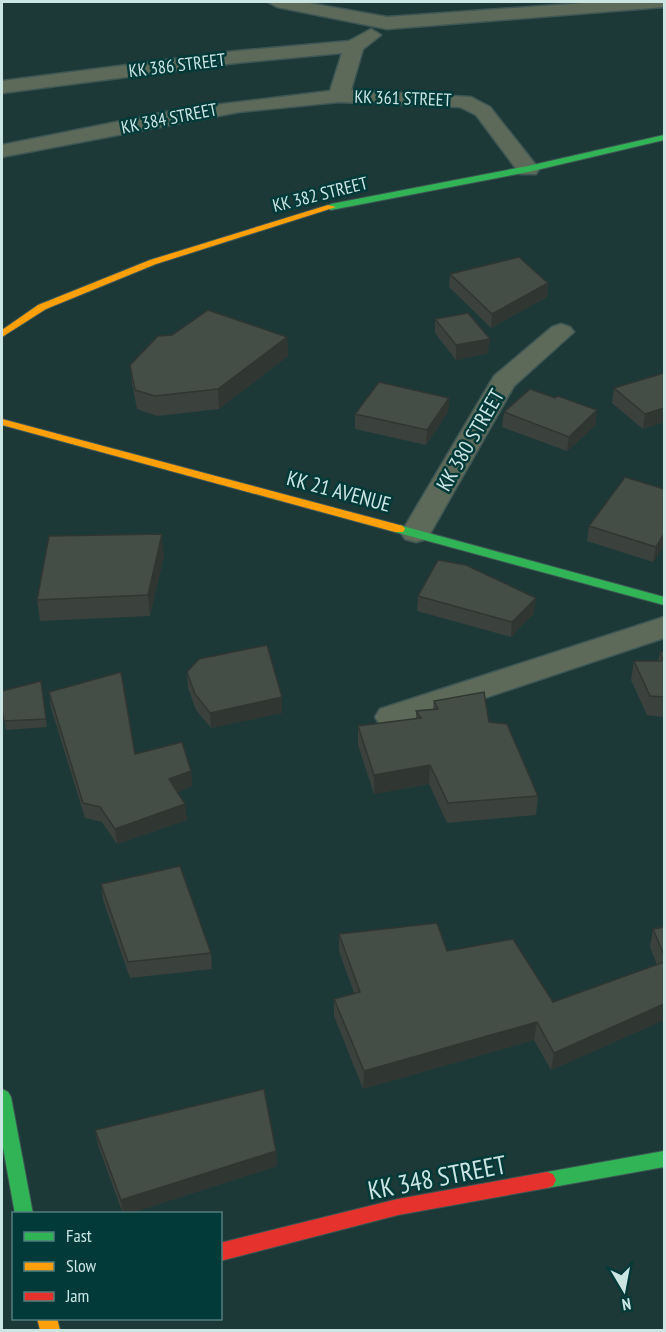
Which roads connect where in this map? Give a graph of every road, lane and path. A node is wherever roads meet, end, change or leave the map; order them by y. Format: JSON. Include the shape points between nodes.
{"nodes":[{"id":1,"x":277,"y":2,"type":"edge"},
{"id":2,"x":664,"y":2,"type":"edge"},
{"id":3,"x":323,"y":5,"type":"edge"},
{"id":4,"x":387,"y":23,"type":"junction"},
{"id":5,"x":354,"y":46,"type":"junction"},
{"id":6,"x":2,"y":87,"type":"edge"},
{"id":7,"x":339,"y":96,"type":"junction"},
{"id":8,"x":664,"y":138,"type":"edge"},
{"id":9,"x":2,"y":151,"type":"edge"},
{"id":10,"x":528,"y":169,"type":"junction"},
{"id":11,"x":561,"y":332,"type":"dead end"},
{"id":12,"x":2,"y":334,"type":"edge"},
{"id":13,"x":2,"y":422,"type":"edge"},
{"id":14,"x":416,"y":533,"type":"junction"},
{"id":15,"x":664,"y":601,"type":"edge"},
{"id":16,"x":664,"y":627,"type":"edge"},
{"id":17,"x":392,"y":717,"type":"dead end"},
{"id":18,"x":2,"y":1097,"type":"edge"},
{"id":19,"x":664,"y":1159,"type":"edge"},
{"id":20,"x":24,"y":1212,"type":"edge"},
{"id":21,"x":222,"y":1251,"type":"edge"}],
"edges":[{"from":1,"to":3,"type":"street"},
{"from":2,"to":4,"type":"street"},
{"from":3,"to":4,"type":"street"},
{"from":4,"to":5,"type":"street"},
{"from":5,"to":6,"type":"street","name":"KK 386 STREET"},
{"from":5,"to":7,"type":"street","name":"KK 361 STREET"},
{"from":7,"to":9,"type":"street","name":"KK 384 STREET","via":[[193,113]]},
{"from":7,"to":10,"type":"street","name":"KK 361 STREET","via":[[464,101],[483,111]]},
{"from":8,"to":10,"type":"street","name":"KK 382 STREET"},
{"from":10,"to":12,"type":"street","name":"KK 382 STREET","via":[[321,209],[153,262],[42,307]]},
{"from":11,"to":14,"type":"street","name":"KK 380 STREET","via":[[503,382]]},
{"from":13,"to":14,"type":"street","name":"KK 21 AVENUE"},
{"from":14,"to":15,"type":"street","name":"KK 21 AVENUE"},
{"from":16,"to":17,"type":"street"},
{"from":18,"to":20,"type":"street"},
{"from":19,"to":21,"type":"street","name":"KK 348 STREET","via":[[398,1207]]}]}
